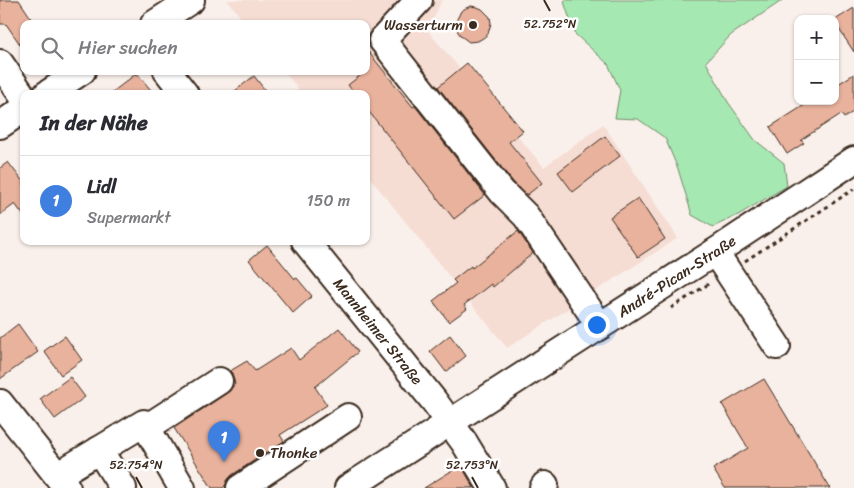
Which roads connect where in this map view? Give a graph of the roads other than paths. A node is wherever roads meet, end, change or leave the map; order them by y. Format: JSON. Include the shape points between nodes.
{"nodes":[{"id":1,"x":191,"y":0,"type":"edge"},
{"id":2,"x":419,"y":0,"type":"edge"},
{"id":3,"x":160,"y":20,"type":"edge"},
{"id":4,"x":0,"y":63,"type":"edge"},
{"id":5,"x":76,"y":75,"type":"edge"},
{"id":6,"x":170,"y":75,"type":"edge"},
{"id":7,"x":53,"y":90,"type":"edge"},
{"id":8,"x":182,"y":90,"type":"edge"},
{"id":9,"x":20,"y":92,"type":"edge"},
{"id":10,"x":20,"y":112,"type":"edge"},
{"id":11,"x":0,"y":125,"type":"edge"},
{"id":12,"x":853,"y":163,"type":"edge"},
{"id":13,"x":307,"y":245,"type":"edge"},
{"id":14,"x":715,"y":252,"type":"junction"},
{"id":15,"x":600,"y":326,"type":"junction"},
{"id":16,"x":777,"y":346,"type":"dead end"},
{"id":17,"x":219,"y":381,"type":"dead end"},
{"id":18,"x":0,"y":403,"type":"edge"},
{"id":19,"x":348,"y":417,"type":"dead end"},
{"id":20,"x":450,"y":422,"type":"junction"},
{"id":21,"x":146,"y":428,"type":"junction"},
{"id":22,"x":99,"y":450,"type":"junction"},
{"id":23,"x":62,"y":482,"type":"edge"},
{"id":24,"x":256,"y":484,"type":"edge"},
{"id":25,"x":123,"y":488,"type":"edge"},
{"id":26,"x":182,"y":488,"type":"edge"},
{"id":27,"x":348,"y":488,"type":"edge"},
{"id":28,"x":492,"y":488,"type":"edge"}],
"edges":[{"from":1,"to":3,"type":"street"},
{"from":2,"to":15,"type":"street","via":[[382,40],[502,192],[526,216]]},
{"from":4,"to":9,"type":"street"},
{"from":5,"to":7,"type":"street"},
{"from":6,"to":8,"type":"street"},
{"from":10,"to":11,"type":"street"},
{"from":12,"to":14,"type":"street","name":"André-Pican-Straße"},
{"from":13,"to":20,"type":"street","name":"Mannheimer Straße"},
{"from":14,"to":15,"type":"street","name":"André-Pican-Straße"},
{"from":14,"to":16,"type":"street"},
{"from":15,"to":20,"type":"street","name":"André-Pican-Straße"},
{"from":17,"to":21,"type":"street"},
{"from":18,"to":23,"type":"street"},
{"from":19,"to":24,"type":"street"},
{"from":20,"to":27,"type":"street","name":"André-Pican-Straße"},
{"from":20,"to":28,"type":"street","name":"Mannheimer Straße"},
{"from":21,"to":22,"type":"street","via":[[144,424]]},
{"from":21,"to":26,"type":"street"},
{"from":22,"to":23,"type":"street"},
{"from":22,"to":25,"type":"street"}]}
